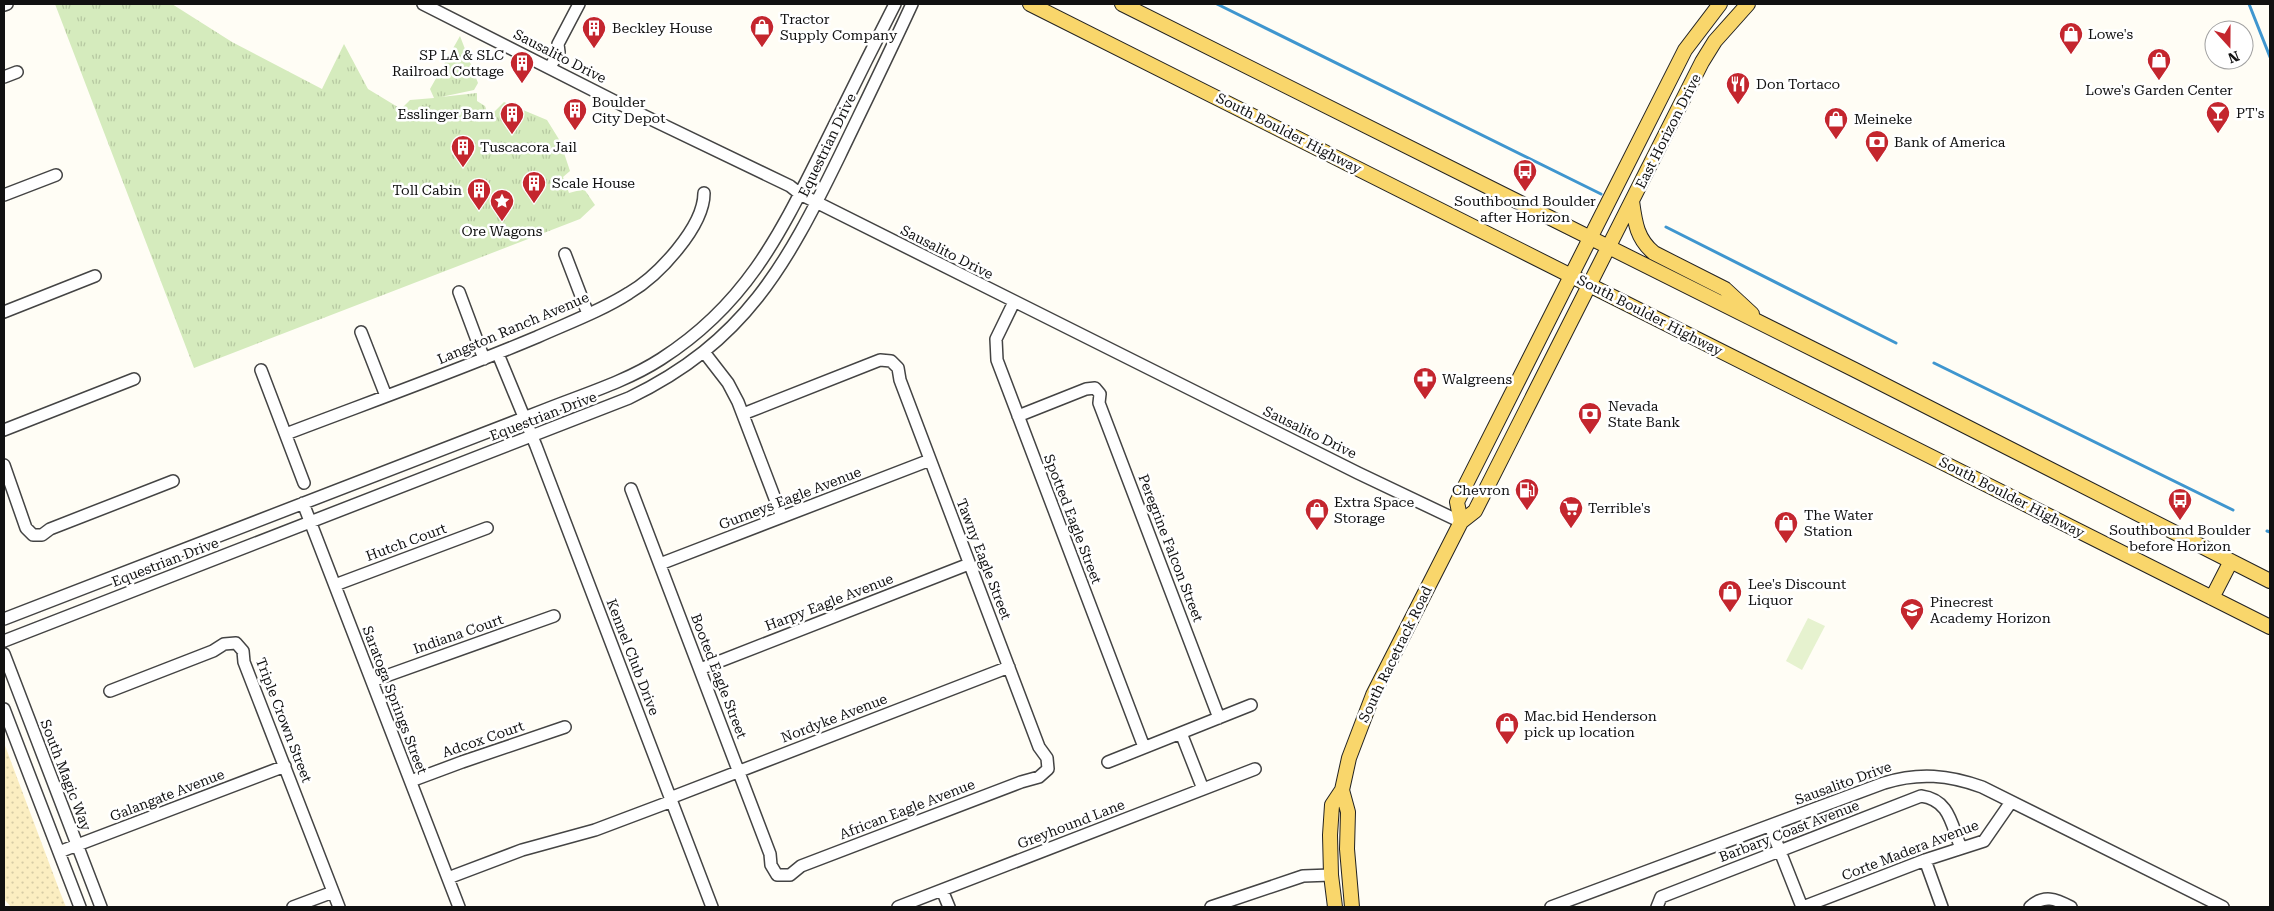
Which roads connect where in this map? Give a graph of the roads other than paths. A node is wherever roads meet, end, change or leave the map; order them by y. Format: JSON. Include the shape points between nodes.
{"nodes":[{"id":1,"x":7,"y":4,"type":"edge"},
{"id":2,"x":423,"y":4,"type":"edge"},
{"id":3,"x":580,"y":4,"type":"edge"},
{"id":4,"x":895,"y":4,"type":"edge"},
{"id":5,"x":912,"y":4,"type":"edge"},
{"id":6,"x":1030,"y":4,"type":"edge"},
{"id":7,"x":1122,"y":4,"type":"edge"},
{"id":8,"x":1720,"y":4,"type":"edge"},
{"id":9,"x":1748,"y":4,"type":"edge"},
{"id":10,"x":4,"y":5,"type":"edge"},
{"id":11,"x":1705,"y":23,"type":"junction"},
{"id":12,"x":1715,"y":41,"type":"junction"},
{"id":13,"x":547,"y":66,"type":"junction"},
{"id":14,"x":17,"y":72,"type":"dead end"},
{"id":15,"x":4,"y":77,"type":"edge"},
{"id":16,"x":56,"y":174,"type":"dead end"},
{"id":17,"x":704,"y":193,"type":"dead end"},
{"id":18,"x":800,"y":194,"type":"junction"},
{"id":19,"x":4,"y":195,"type":"edge"},
{"id":20,"x":1632,"y":201,"type":"junction"},
{"id":21,"x":816,"y":202,"type":"junction"},
{"id":22,"x":1590,"y":238,"type":"junction"},
{"id":23,"x":1609,"y":248,"type":"junction"},
{"id":24,"x":565,"y":254,"type":"dead end"},
{"id":25,"x":1600,"y":266,"type":"joint"},
{"id":26,"x":1571,"y":275,"type":"junction"},
{"id":27,"x":95,"y":276,"type":"dead end"},
{"id":28,"x":1590,"y":285,"type":"junction"},
{"id":29,"x":459,"y":292,"type":"dead end"},
{"id":30,"x":1014,"y":302,"type":"junction"},
{"id":31,"x":4,"y":312,"type":"edge"},
{"id":32,"x":588,"y":314,"type":"junction"},
{"id":33,"x":1764,"y":324,"type":"junction"},
{"id":34,"x":361,"y":332,"type":"dead end"},
{"id":35,"x":704,"y":352,"type":"junction"},
{"id":36,"x":498,"y":354,"type":"junction"},
{"id":37,"x":484,"y":359,"type":"junction"},
{"id":38,"x":261,"y":370,"type":"dead end"},
{"id":39,"x":134,"y":379,"type":"dead end"},
{"id":40,"x":386,"y":396,"type":"junction"},
{"id":41,"x":743,"y":414,"type":"junction"},
{"id":42,"x":1018,"y":416,"type":"junction"},
{"id":43,"x":524,"y":418,"type":"junction"},
{"id":44,"x":4,"y":430,"type":"edge"},
{"id":45,"x":286,"y":434,"type":"junction"},
{"id":46,"x":532,"y":436,"type":"junction"},
{"id":47,"x":930,"y":460,"type":"junction"},
{"id":48,"x":4,"y":465,"type":"edge"},
{"id":49,"x":173,"y":481,"type":"dead end"},
{"id":50,"x":304,"y":483,"type":"dead end"},
{"id":51,"x":631,"y":489,"type":"dead end"},
{"id":52,"x":303,"y":503,"type":"junction"},
{"id":53,"x":782,"y":517,"type":"junction"},
{"id":54,"x":310,"y":522,"type":"junction"},
{"id":55,"x":1461,"y":522,"type":"junction"},
{"id":56,"x":487,"y":528,"type":"dead end"},
{"id":57,"x":2231,"y":561,"type":"junction"},
{"id":58,"x":660,"y":564,"type":"junction"},
{"id":59,"x":970,"y":564,"type":"junction"},
{"id":60,"x":2270,"y":581,"type":"edge"},
{"id":61,"x":334,"y":585,"type":"junction"},
{"id":62,"x":2212,"y":598,"type":"junction"},
{"id":63,"x":554,"y":616,"type":"dead end"},
{"id":64,"x":4,"y":619,"type":"edge"},
{"id":65,"x":2270,"y":627,"type":"edge"},
{"id":66,"x":4,"y":641,"type":"edge"},
{"id":67,"x":4,"y":654,"type":"edge"},
{"id":68,"x":1009,"y":667,"type":"junction"},
{"id":69,"x":700,"y":669,"type":"junction"},
{"id":70,"x":372,"y":681,"type":"junction"},
{"id":71,"x":110,"y":691,"type":"dead end"},
{"id":72,"x":1251,"y":705,"type":"dead end"},
{"id":73,"x":4,"y":709,"type":"edge"},
{"id":74,"x":1219,"y":718,"type":"junction"},
{"id":75,"x":565,"y":727,"type":"dead end"},
{"id":76,"x":1181,"y":733,"type":"junction"},
{"id":77,"x":1144,"y":747,"type":"junction"},
{"id":78,"x":1108,"y":762,"type":"dead end"},
{"id":79,"x":285,"y":766,"type":"junction"},
{"id":80,"x":1048,"y":769,"type":"joint"},
{"id":81,"x":1255,"y":769,"type":"dead end"},
{"id":82,"x":739,"y":771,"type":"junction"},
{"id":83,"x":411,"y":781,"type":"junction"},
{"id":84,"x":1202,"y":789,"type":"junction"},
{"id":85,"x":1342,"y":790,"type":"junction"},
{"id":86,"x":671,"y":799,"type":"junction"},
{"id":87,"x":2011,"y":802,"type":"junction"},
{"id":88,"x":1770,"y":826,"type":"junction"},
{"id":89,"x":77,"y":846,"type":"junction"},
{"id":90,"x":1961,"y":848,"type":"junction"},
{"id":91,"x":1780,"y":850,"type":"junction"},
{"id":92,"x":59,"y":852,"type":"junction"},
{"id":93,"x":1925,"y":860,"type":"junction"},
{"id":94,"x":777,"y":875,"type":"joint"},
{"id":95,"x":1331,"y":875,"type":"junction"},
{"id":96,"x":448,"y":878,"type":"junction"},
{"id":97,"x":942,"y":890,"type":"junction"},
{"id":98,"x":333,"y":892,"type":"junction"},
{"id":99,"x":1658,"y":905,"type":"edge"},
{"id":100,"x":80,"y":907,"type":"edge"},
{"id":101,"x":101,"y":907,"type":"edge"},
{"id":102,"x":293,"y":907,"type":"edge"},
{"id":103,"x":339,"y":907,"type":"edge"},
{"id":104,"x":460,"y":907,"type":"edge"},
{"id":105,"x":712,"y":907,"type":"edge"},
{"id":106,"x":898,"y":907,"type":"edge"},
{"id":107,"x":949,"y":907,"type":"edge"},
{"id":108,"x":1212,"y":907,"type":"edge"},
{"id":109,"x":1335,"y":907,"type":"edge"},
{"id":110,"x":1352,"y":907,"type":"edge"},
{"id":111,"x":1550,"y":907,"type":"edge"},
{"id":112,"x":1802,"y":907,"type":"edge"},
{"id":113,"x":1942,"y":907,"type":"edge"},
{"id":114,"x":2030,"y":907,"type":"edge"},
{"id":115,"x":2071,"y":907,"type":"edge"},
{"id":116,"x":2222,"y":907,"type":"edge"}],
"edges":[{"from":1,"to":10,"type":"street"},
{"from":2,"to":13,"type":"street","name":"Sausalito Drive"},
{"from":3,"to":13,"type":"street","via":[[558,44],[559,52]]},
{"from":4,"to":18,"type":"street","name":"Equestrian Drive"},
{"from":5,"to":21,"type":"street","name":"Equestrian Drive"},
{"from":6,"to":26,"type":"main road","name":"South Boulder Highway"},
{"from":7,"to":22,"type":"main road"},
{"from":8,"to":11,"type":"main road","name":"East Horizon Drive"},
{"from":9,"to":12,"type":"main road","name":"East Horizon Drive"},
{"from":11,"to":12,"type":"main road"},
{"from":11,"to":22,"type":"main road","name":"East Horizon Drive","via":[[1685,50]]},
{"from":12,"to":20,"type":"main road","name":"East Horizon Drive"},
{"from":13,"to":18,"type":"street","name":"Sausalito Drive","via":[[790,186]]},
{"from":14,"to":15,"type":"street"},
{"from":16,"to":19,"type":"street"},
{"from":17,"to":32,"type":"street","name":"Langston Ranch Avenue","via":[[704,206],[696,225],[672,257],[630,293]]},
{"from":18,"to":21,"type":"street","name":"Sausalito Drive"},
{"from":18,"to":43,"type":"street","name":"Equestrian Drive","via":[[750,279],[701,329],[661,360],[642,370]]},
{"from":20,"to":23,"type":"main road","name":"East Horizon Drive"},
{"from":20,"to":33,"type":"main road","via":[[1638,234],[1644,245],[1654,254],[1725,289]]},
{"from":21,"to":30,"type":"street","name":"Sausalito Drive"},
{"from":21,"to":35,"type":"street","name":"Equestrian Drive","via":[[797,240],[764,292]]},
{"from":22,"to":23,"type":"main road"},
{"from":22,"to":26,"type":"main road","name":"East Horizon Drive"},
{"from":23,"to":25,"type":"main road","name":"East Horizon Drive"},
{"from":23,"to":33,"type":"main road"},
{"from":24,"to":32,"type":"street"},
{"from":25,"to":28,"type":"main road","name":"South Racetrack Road"},
{"from":26,"to":28,"type":"main road","name":"South Boulder Highway"},
{"from":26,"to":55,"type":"main road","via":[[1457,502]]},
{"from":27,"to":31,"type":"street"},
{"from":28,"to":55,"type":"main road","name":"South Racetrack Road","via":[[1475,511]]},
{"from":28,"to":62,"type":"main road","name":"South Boulder Highway"},
{"from":29,"to":37,"type":"street"},
{"from":30,"to":42,"type":"street","name":"Spotted Eagle Street","via":[[999,330],[995,350]]},
{"from":30,"to":55,"type":"street","name":"Sausalito Drive"},
{"from":32,"to":36,"type":"street","name":"Langston Ranch Avenue"},
{"from":33,"to":57,"type":"main road"},
{"from":34,"to":40,"type":"street"},
{"from":35,"to":41,"type":"street","via":[[728,383]]},
{"from":35,"to":46,"type":"street","name":"Equestrian Drive","via":[[643,392]]},
{"from":36,"to":37,"type":"street","name":"Langston Ranch Avenue"},
{"from":36,"to":43,"type":"street","name":"Kennel Club Drive"},
{"from":37,"to":40,"type":"street","name":"Langston Ranch Avenue"},
{"from":38,"to":45,"type":"street"},
{"from":39,"to":44,"type":"street"},
{"from":40,"to":45,"type":"street","name":"Langston Ranch Avenue"},
{"from":41,"to":47,"type":"street","name":"Tawny Eagle Street","via":[[880,360],[891,361],[898,368]]},
{"from":41,"to":53,"type":"street"},
{"from":42,"to":74,"type":"street","name":"Peregrine Falcon Street","via":[[1086,389],[1095,388],[1100,394],[1100,403]]},
{"from":42,"to":77,"type":"street","name":"Spotted Eagle Street"},
{"from":43,"to":46,"type":"street","name":"Kennel Club Drive"},
{"from":43,"to":52,"type":"street","name":"Equestrian Drive"},
{"from":45,"to":50,"type":"street"},
{"from":46,"to":54,"type":"street","name":"Equestrian Drive"},
{"from":46,"to":86,"type":"street","name":"Kennel Club Drive"},
{"from":47,"to":53,"type":"street","name":"Gurneys Eagle Avenue"},
{"from":47,"to":59,"type":"street","name":"Tawny Eagle Street"},
{"from":48,"to":49,"type":"street","via":[[26,528],[33,535],[42,535]]},
{"from":51,"to":58,"type":"street","name":"Booted Eagle Street"},
{"from":52,"to":54,"type":"street","name":"Saratoga Springs Street"},
{"from":52,"to":64,"type":"street","name":"Equestrian Drive"},
{"from":53,"to":58,"type":"street","name":"Gurneys Eagle Avenue"},
{"from":54,"to":61,"type":"street","name":"Saratoga Springs Street"},
{"from":54,"to":66,"type":"street","name":"Equestrian Drive"},
{"from":55,"to":85,"type":"main road","name":"South Racetrack Road","via":[[1373,695],[1349,758]]},
{"from":56,"to":61,"type":"street","name":"Hutch Court"},
{"from":57,"to":60,"type":"main road"},
{"from":57,"to":62,"type":"main road"},
{"from":58,"to":69,"type":"street","name":"Booted Eagle Street"},
{"from":59,"to":68,"type":"street","name":"Tawny Eagle Street"},
{"from":59,"to":69,"type":"street","name":"Harpy Eagle Avenue"},
{"from":61,"to":70,"type":"street","name":"Saratoga Springs Street"},
{"from":62,"to":65,"type":"main road","name":"South Boulder Highway"},
{"from":63,"to":70,"type":"street","name":"Indiana Court"},
{"from":67,"to":89,"type":"street","name":"South Magic Way"},
{"from":68,"to":80,"type":"street","name":"Tawny Eagle Street","via":[[1039,746],[1047,758]]},
{"from":68,"to":82,"type":"street","name":"Nordyke Avenue"},
{"from":69,"to":82,"type":"street","name":"Booted Eagle Street"},
{"from":70,"to":83,"type":"street","name":"Saratoga Springs Street"},
{"from":71,"to":79,"type":"street","name":"Triple Crown Street","via":[[224,644],[236,643],[243,651],[244,662]]},
{"from":72,"to":74,"type":"street"},
{"from":73,"to":92,"type":"street"},
{"from":74,"to":76,"type":"street"},
{"from":75,"to":83,"type":"street","name":"Adcox Court"},
{"from":76,"to":77,"type":"street"},
{"from":76,"to":84,"type":"street"},
{"from":77,"to":78,"type":"street"},
{"from":79,"to":89,"type":"street","name":"Galangate Avenue"},
{"from":79,"to":98,"type":"street","name":"Triple Crown Street"},
{"from":80,"to":94,"type":"street","name":"African Eagle Avenue","via":[[1039,777],[801,866],[790,875]]},
{"from":81,"to":84,"type":"street","name":"Greyhound Lane"},
{"from":82,"to":86,"type":"street","name":"Nordyke Avenue"},
{"from":82,"to":94,"type":"street","name":"Booted Eagle Street","via":[[770,854],[771,866]]},
{"from":83,"to":96,"type":"street","name":"Saratoga Springs Street"},
{"from":84,"to":97,"type":"street","name":"Greyhound Lane"},
{"from":85,"to":95,"type":"main road","name":"South Racetrack Road","via":[[1332,805]]},
{"from":85,"to":110,"type":"main road","name":"South Racetrack Road","via":[[1348,812],[1346,849]]},
{"from":86,"to":96,"type":"street","name":"Nordyke Avenue","via":[[595,830],[522,850]]},
{"from":86,"to":105,"type":"street","name":"Kennel Club Drive"},
{"from":87,"to":88,"type":"street","name":"Sausalito Drive","via":[[1959,779],[1918,776],[1884,783]]},
{"from":87,"to":90,"type":"street","name":"Corte Madera Avenue","via":[[1984,841]]},
{"from":87,"to":116,"type":"street","name":"Sausalito Drive"},
{"from":88,"to":91,"type":"street"},
{"from":88,"to":111,"type":"street","name":"Sausalito Drive"},
{"from":89,"to":92,"type":"street","name":"Galangate Avenue"},
{"from":89,"to":101,"type":"street","name":"South Magic Way"},
{"from":90,"to":91,"type":"street","name":"Barbary Coast Avenue","via":[[1944,806],[1935,798],[1921,796]]},
{"from":90,"to":93,"type":"street","name":"Corte Madera Avenue"},
{"from":91,"to":99,"type":"street","name":"Barbary Coast Avenue","via":[[1661,897]]},
{"from":91,"to":112,"type":"street"},
{"from":92,"to":100,"type":"street"},
{"from":93,"to":112,"type":"street","name":"Corte Madera Avenue"},
{"from":93,"to":113,"type":"street"},
{"from":95,"to":108,"type":"street","via":[[1302,876]]},
{"from":95,"to":109,"type":"main road","name":"South Racetrack Road"},
{"from":96,"to":104,"type":"street","name":"Saratoga Springs Street"},
{"from":97,"to":106,"type":"street","name":"Greyhound Lane"},
{"from":97,"to":107,"type":"street"},
{"from":98,"to":102,"type":"street"},
{"from":98,"to":103,"type":"street","name":"Triple Crown Street"},
{"from":114,"to":115,"type":"street","via":[[2040,899],[2057,900]]}]}
